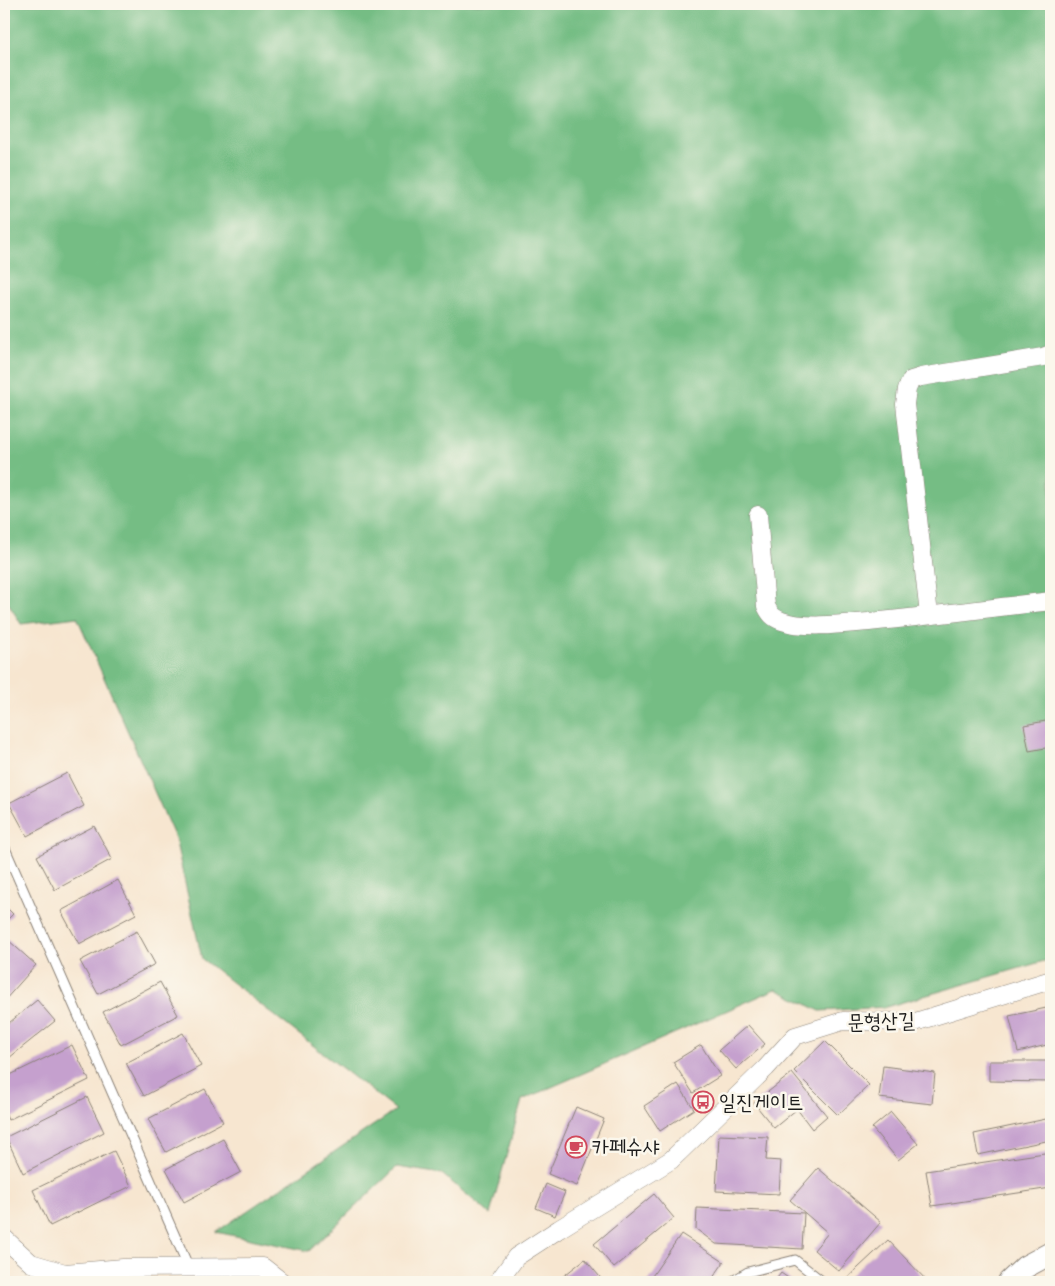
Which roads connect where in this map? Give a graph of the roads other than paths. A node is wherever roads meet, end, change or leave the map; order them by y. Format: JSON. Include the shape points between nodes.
{"nodes":[{"id":1,"x":1051,"y":354,"type":"edge"},
{"id":2,"x":758,"y":515,"type":"dead end"},
{"id":3,"x":1051,"y":601,"type":"edge"},
{"id":4,"x":930,"y":615,"type":"junction"},
{"id":5,"x":4,"y":846,"type":"edge"},
{"id":6,"x":1051,"y":980,"type":"edge"},
{"id":7,"x":4,"y":1238,"type":"edge"},
{"id":8,"x":1051,"y":1253,"type":"edge"},
{"id":9,"x":190,"y":1268,"type":"junction"},
{"id":10,"x":1051,"y":1280,"type":"edge"},
{"id":11,"x":282,"y":1282,"type":"edge"},
{"id":12,"x":498,"y":1282,"type":"edge"},
{"id":13,"x":731,"y":1282,"type":"edge"},
{"id":14,"x":823,"y":1282,"type":"edge"},
{"id":15,"x":1009,"y":1282,"type":"edge"},
{"id":16,"x":1048,"y":1282,"type":"edge"}],
"edges":[{"from":1,"to":4,"type":"street","via":[[921,377],[911,380],[906,388],[905,404]]},
{"from":2,"to":4,"type":"street","via":[[766,606],[771,616],[795,624],[840,624]]},
{"from":3,"to":4,"type":"street"},
{"from":5,"to":9,"type":"lane"},
{"from":6,"to":12,"type":"street","name":"문형산길","via":[[915,1022],[843,1021],[795,1036],[671,1160],[516,1257]]},
{"from":7,"to":9,"type":"street","via":[[31,1263],[65,1273],[122,1268]]},
{"from":8,"to":15,"type":"street","via":[[1024,1267]]},
{"from":9,"to":11,"type":"street","via":[[263,1267]]},
{"from":10,"to":16,"type":"lane"},
{"from":13,"to":14,"type":"lane","via":[[748,1272],[795,1260]]}]}
